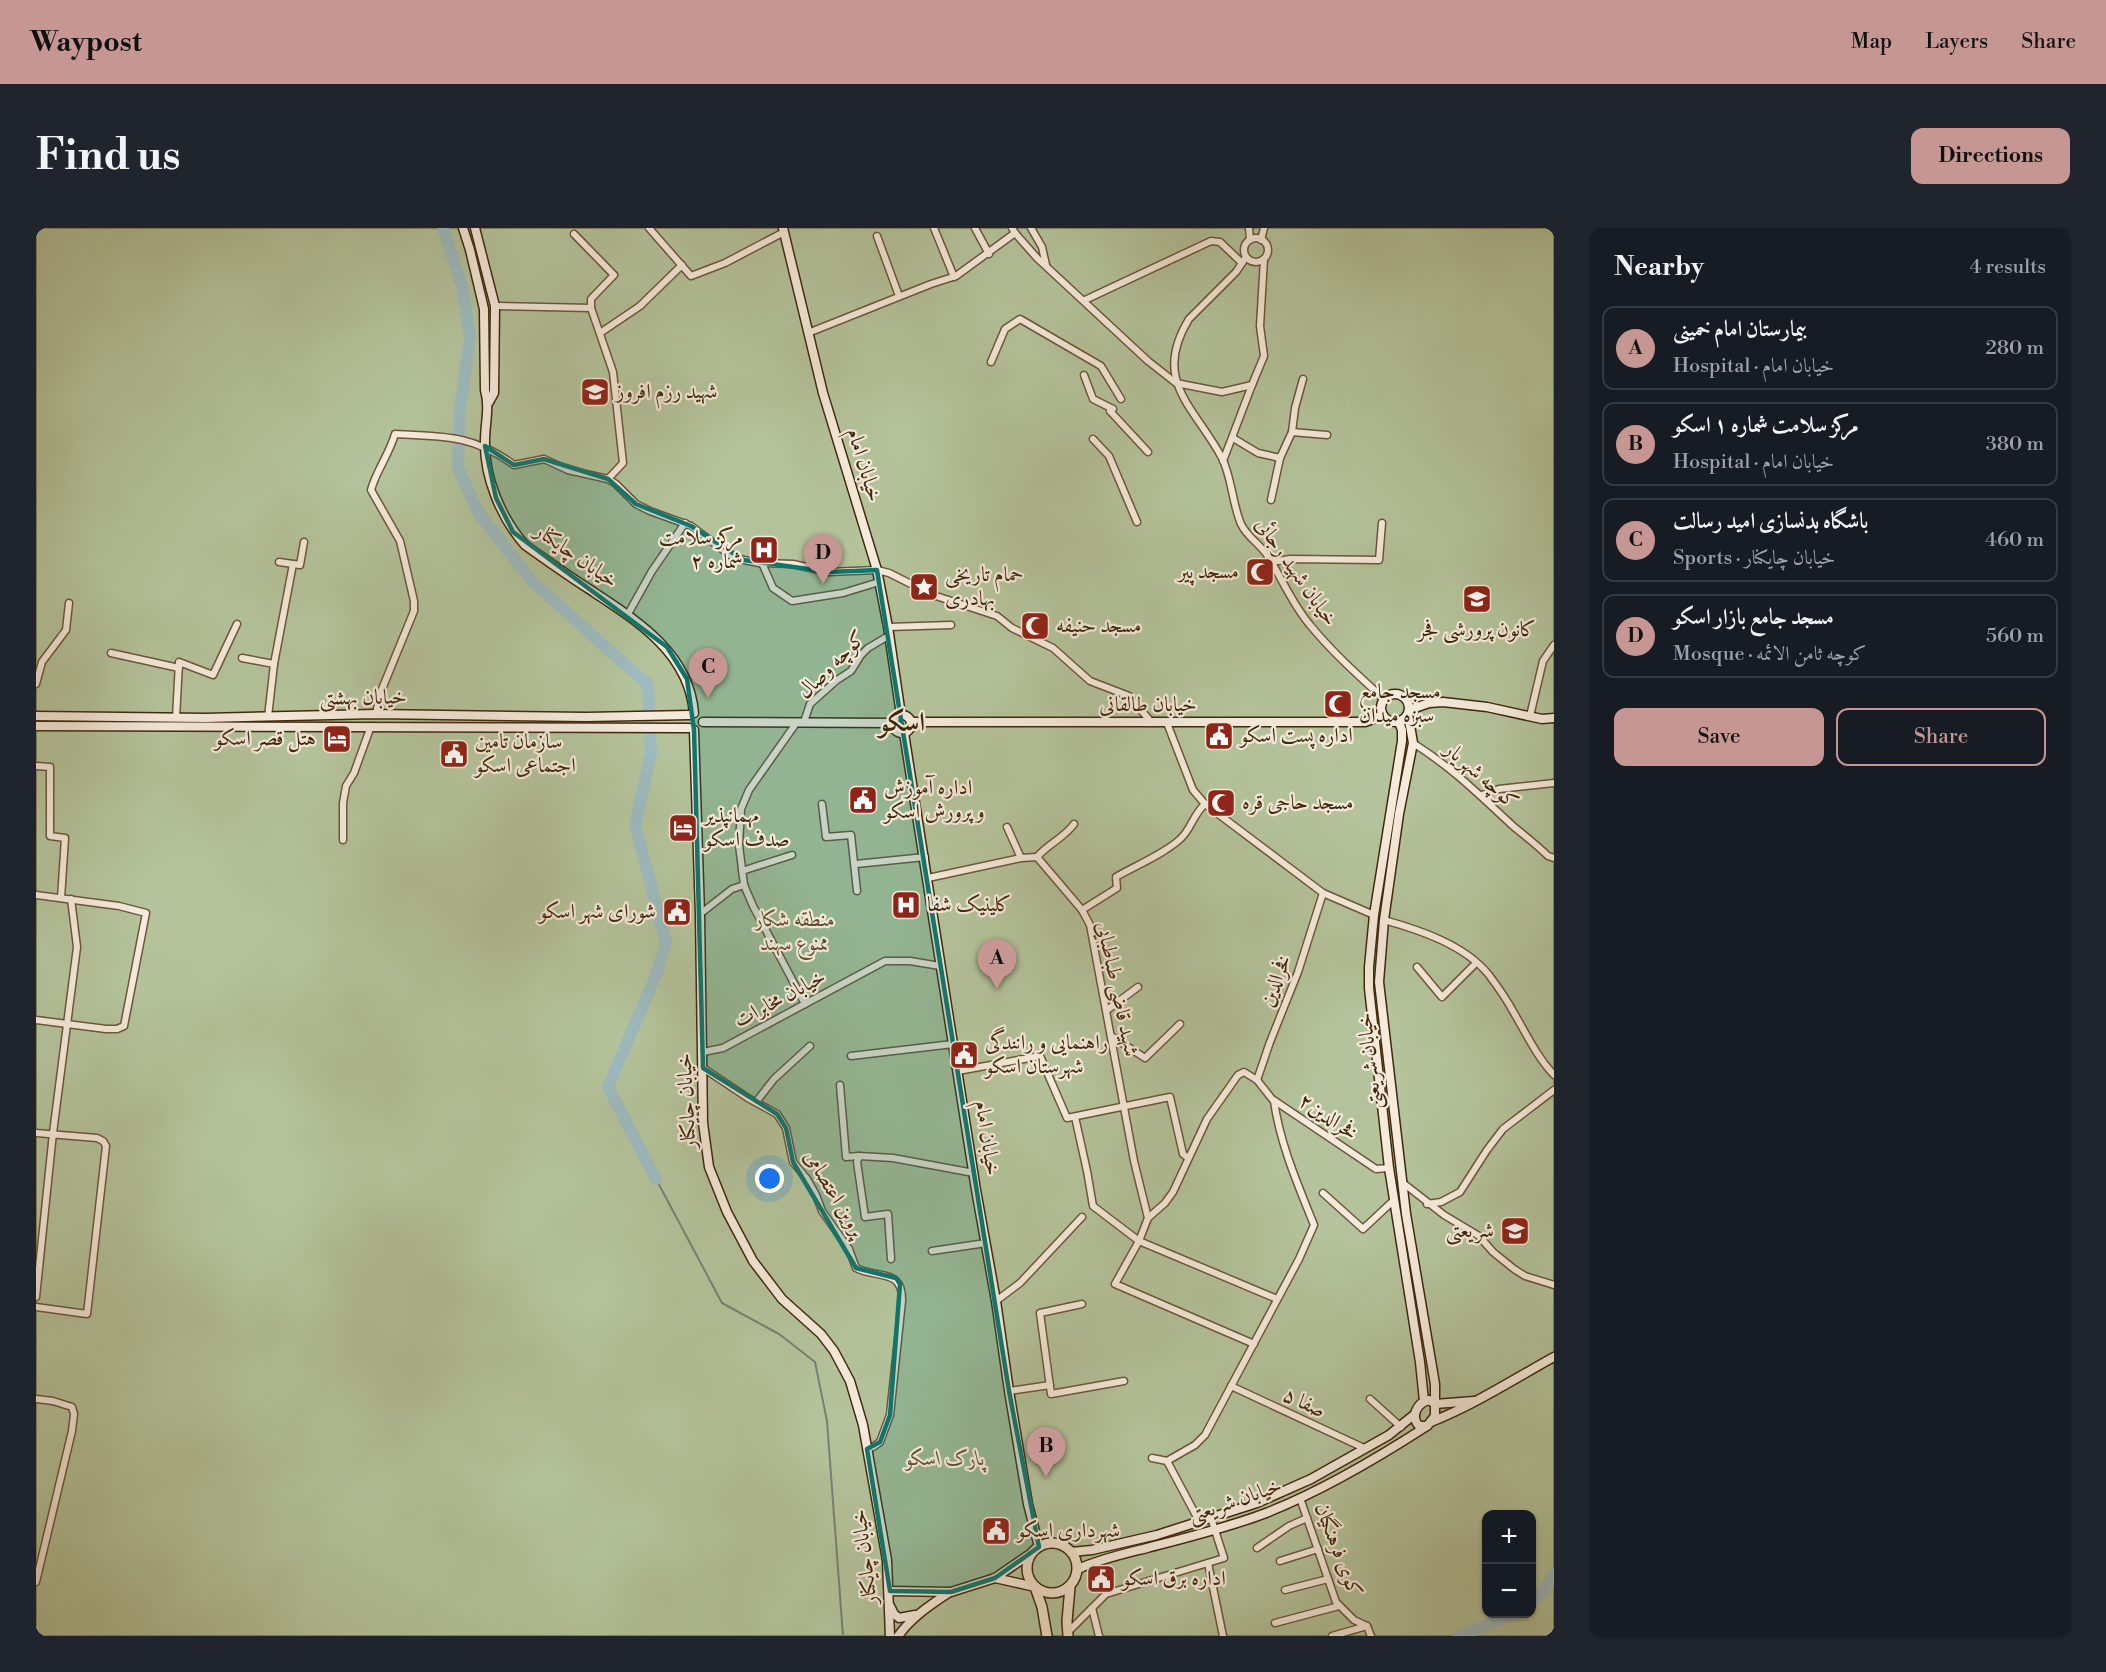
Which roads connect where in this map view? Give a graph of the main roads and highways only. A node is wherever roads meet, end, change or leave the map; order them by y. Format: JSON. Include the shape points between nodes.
{"nodes":[{"id":1,"x":463,"y":228,"type":"edge"},
{"id":2,"x":474,"y":228,"type":"edge"},
{"id":3,"x":783,"y":230,"type":"edge"},
{"id":4,"x":489,"y":402,"type":"junction"},
{"id":5,"x":1409,"y":712,"type":"junction"},
{"id":6,"x":692,"y":714,"type":"junction"},
{"id":7,"x":901,"y":715,"type":"junction"},
{"id":8,"x":1383,"y":715,"type":"junction"},
{"id":9,"x":36,"y":716,"type":"edge"},
{"id":10,"x":1554,"y":718,"type":"edge"},
{"id":11,"x":703,"y":722,"type":"junction"},
{"id":12,"x":911,"y":722,"type":"junction"},
{"id":13,"x":1399,"y":722,"type":"junction"},
{"id":14,"x":892,"y":723,"type":"junction"},
{"id":15,"x":36,"y":726,"type":"edge"},
{"id":16,"x":691,"y":729,"type":"junction"},
{"id":17,"x":904,"y":733,"type":"junction"},
{"id":18,"x":1390,"y":1078,"type":"junction"},
{"id":19,"x":1379,"y":1079,"type":"junction"},
{"id":20,"x":1554,"y":1357,"type":"edge"},
{"id":21,"x":1431,"y":1360,"type":"junction"},
{"id":22,"x":1420,"y":1362,"type":"junction"},
{"id":23,"x":1424,"y":1401,"type":"junction"},
{"id":24,"x":1473,"y":1401,"type":"junction"},
{"id":25,"x":1435,"y":1404,"type":"junction"},
{"id":26,"x":1415,"y":1414,"type":"junction"},
{"id":27,"x":1429,"y":1424,"type":"junction"},
{"id":28,"x":1311,"y":1479,"type":"junction"},
{"id":29,"x":1317,"y":1490,"type":"junction"},
{"id":30,"x":1036,"y":1550,"type":"junction"},
{"id":31,"x":1071,"y":1552,"type":"junction"},
{"id":32,"x":1078,"y":1569,"type":"junction"},
{"id":33,"x":995,"y":1578,"type":"junction"},
{"id":34,"x":1035,"y":1587,"type":"junction"},
{"id":35,"x":1070,"y":1587,"type":"junction"},
{"id":36,"x":890,"y":1592,"type":"junction"},
{"id":37,"x":951,"y":1592,"type":"junction"},
{"id":38,"x":890,"y":1603,"type":"junction"},
{"id":39,"x":919,"y":1613,"type":"junction"},
{"id":40,"x":1068,"y":1634,"type":"edge"},
{"id":41,"x":890,"y":1636,"type":"edge"},
{"id":42,"x":898,"y":1636,"type":"edge"},
{"id":43,"x":1047,"y":1636,"type":"edge"}],
"edges":[{"from":1,"to":4,"type":"main road","name":"خیابان چایکنار","via":[[484,309],[485,390]]},
{"from":2,"to":4,"type":"main road","name":"خیابان چایکنار","via":[[495,306],[494,393]]},
{"from":3,"to":7,"type":"main road","name":"خیابان امام","via":[[823,393],[877,570]]},
{"from":4,"to":6,"type":"main road","name":"خیابان چایکنار","via":[[485,446],[495,498],[513,532],[525,545],[628,614],[667,647],[687,679]]},
{"from":5,"to":8,"type":"main road","via":[[1407,701],[1401,695],[1392,695],[1384,699]]},
{"from":5,"to":10,"type":"main road","via":[[1443,702]]},
{"from":5,"to":13,"type":"main road"},
{"from":5,"to":18,"type":"main road","name":"خیابان شریعتی","via":[[1413,743],[1399,814],[1379,982]]},
{"from":6,"to":9,"type":"main road","name":"خیابان بهشتی"},
{"from":6,"to":11,"type":"main road"},
{"from":6,"to":16,"type":"main road","via":[[686,721]]},
{"from":7,"to":12,"type":"main road"},
{"from":7,"to":14,"type":"main road"},
{"from":8,"to":12,"type":"main road","name":"خیابان طالقانی","via":[[1365,722]]},
{"from":8,"to":13,"type":"main road"},
{"from":11,"to":14,"type":"main road"},
{"from":11,"to":16,"type":"main road","via":[[699,729]]},
{"from":12,"to":17,"type":"main road"},
{"from":13,"to":19,"type":"main road","name":"خیابان شریعتی","via":[[1402,741],[1369,967]]},
{"from":14,"to":17,"type":"main road","via":[[895,731]]},
{"from":15,"to":16,"type":"main road","name":"خیابان بهشتی"},
{"from":16,"to":36,"type":"main road","name":"خیابان چایکنار","via":[[700,914],[703,1123],[709,1167],[753,1262],[782,1299],[821,1334],[850,1381],[867,1449]]},
{"from":17,"to":30,"type":"main road","name":"خیابان امام"},
{"from":18,"to":19,"type":"main road"},
{"from":18,"to":21,"type":"main road","name":"خیابان شریعتی","via":[[1402,1183]]},
{"from":19,"to":22,"type":"main road","name":"خیابان شریعتی","via":[[1393,1201]]},
{"from":20,"to":24,"type":"main road","name":"خیابان شریعتی"},
{"from":21,"to":22,"type":"main road"},
{"from":21,"to":25,"type":"main road","name":"خیابان شریعتی"},
{"from":22,"to":23,"type":"main road","name":"خیابان شریعتی"},
{"from":23,"to":25,"type":"main road"},
{"from":23,"to":26,"type":"main road"},
{"from":24,"to":25,"type":"main road"},
{"from":24,"to":27,"type":"main road","name":"خیابان شریعتی"},
{"from":25,"to":27,"type":"main road","via":[[1436,1412]]},
{"from":26,"to":27,"type":"main road","via":[[1416,1424]]},
{"from":26,"to":28,"type":"main road","name":"خیابان شریعتی","via":[[1401,1427]]},
{"from":27,"to":29,"type":"main road","name":"خیابان شریعتی","via":[[1387,1453]]},
{"from":28,"to":29,"type":"main road"},
{"from":28,"to":31,"type":"main road","name":"خیابان شریعتی","via":[[1211,1518],[1136,1540]]},
{"from":29,"to":32,"type":"main road","name":"خیابان شریعتی","via":[[1265,1514]]},
{"from":30,"to":31,"type":"main road","via":[[1052,1543]]},
{"from":30,"to":33,"type":"main road"},
{"from":30,"to":34,"type":"main road","via":[[1027,1566]]},
{"from":31,"to":32,"type":"main road"},
{"from":32,"to":35,"type":"main road"},
{"from":33,"to":34,"type":"main road"},
{"from":33,"to":37,"type":"main road"},
{"from":34,"to":35,"type":"main road","via":[[1048,1593]]},
{"from":34,"to":43,"type":"main road"},
{"from":35,"to":40,"type":"main road"},
{"from":36,"to":37,"type":"main road"},
{"from":36,"to":38,"type":"main road","name":"خیابان چایکنار"},
{"from":37,"to":39,"type":"main road"},
{"from":38,"to":39,"type":"main road","via":[[899,1618]]},
{"from":38,"to":41,"type":"main road","name":"خیابان چایکنار"},
{"from":39,"to":42,"type":"main road"}]}
